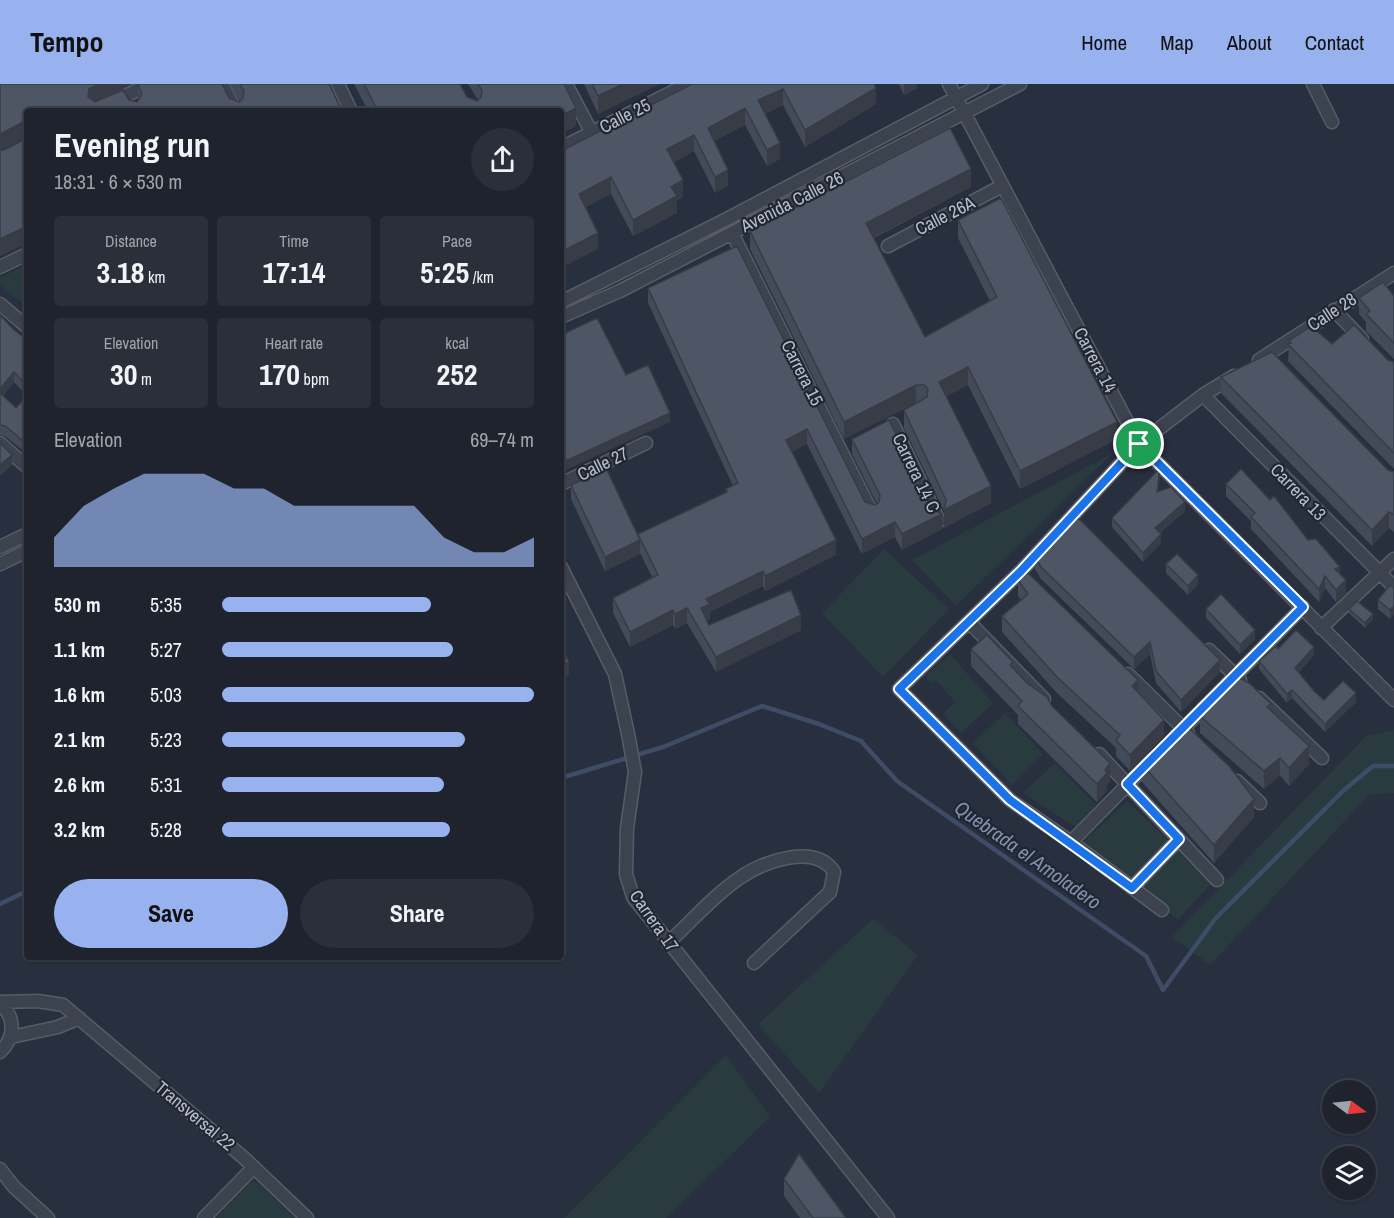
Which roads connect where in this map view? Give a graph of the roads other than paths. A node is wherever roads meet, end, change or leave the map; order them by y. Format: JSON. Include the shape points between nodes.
{"nodes":[{"id":1,"x":149,"y":84,"type":"edge"},
{"id":2,"x":222,"y":84,"type":"edge"},
{"id":3,"x":338,"y":84,"type":"edge"},
{"id":4,"x":566,"y":84,"type":"edge"},
{"id":5,"x":949,"y":84,"type":"edge"},
{"id":6,"x":982,"y":84,"type":"edge"},
{"id":7,"x":1020,"y":84,"type":"edge"},
{"id":8,"x":1313,"y":84,"type":"edge"},
{"id":9,"x":685,"y":85,"type":"edge"},
{"id":10,"x":127,"y":96,"type":"junction"},
{"id":11,"x":956,"y":98,"type":"junction"},
{"id":12,"x":102,"y":108,"type":"edge"},
{"id":13,"x":133,"y":108,"type":"edge"},
{"id":14,"x":234,"y":108,"type":"edge"},
{"id":15,"x":350,"y":108,"type":"edge"},
{"id":16,"x":963,"y":113,"type":"junction"},
{"id":17,"x":1332,"y":122,"type":"dead end"},
{"id":18,"x":592,"y":133,"type":"junction"},
{"id":19,"x":564,"y":147,"type":"edge"},
{"id":20,"x":1002,"y":186,"type":"junction"},
{"id":21,"x":732,"y":233,"type":"junction"},
{"id":22,"x":888,"y":246,"type":"dead end"},
{"id":23,"x":24,"y":255,"type":"edge"},
{"id":24,"x":0,"y":267,"type":"edge"},
{"id":25,"x":1394,"y":273,"type":"edge"},
{"id":26,"x":564,"y":300,"type":"edge"},
{"id":27,"x":0,"y":304,"type":"edge"},
{"id":28,"x":1334,"y":310,"type":"junction"},
{"id":29,"x":564,"y":316,"type":"edge"},
{"id":30,"x":24,"y":324,"type":"edge"},
{"id":31,"x":1371,"y":348,"type":"edge"},
{"id":32,"x":1203,"y":395,"type":"junction"},
{"id":33,"x":892,"y":425,"type":"edge"},
{"id":34,"x":0,"y":443,"type":"edge"},
{"id":35,"x":646,"y":443,"type":"dead end"},
{"id":36,"x":1139,"y":444,"type":"junction"},
{"id":37,"x":24,"y":464,"type":"edge"},
{"id":38,"x":564,"y":483,"type":"edge"},
{"id":39,"x":872,"y":513,"type":"edge"},
{"id":40,"x":939,"y":521,"type":"edge"},
{"id":41,"x":24,"y":535,"type":"edge"},
{"id":42,"x":0,"y":547,"type":"edge"},
{"id":43,"x":24,"y":552,"type":"edge"},
{"id":44,"x":1394,"y":559,"type":"edge"},
{"id":45,"x":0,"y":564,"type":"edge"},
{"id":46,"x":564,"y":573,"type":"edge"},
{"id":47,"x":1380,"y":573,"type":"junction"},
{"id":48,"x":1394,"y":587,"type":"edge"},
{"id":49,"x":1303,"y":607,"type":"junction"},
{"id":50,"x":970,"y":623,"type":"junction"},
{"id":51,"x":1321,"y":628,"type":"junction"},
{"id":52,"x":1201,"y":642,"type":"edge"},
{"id":53,"x":1115,"y":662,"type":"edge"},
{"id":54,"x":1235,"y":676,"type":"junction"},
{"id":55,"x":1394,"y":700,"type":"edge"},
{"id":56,"x":1053,"y":708,"type":"edge"},
{"id":57,"x":1184,"y":729,"type":"junction"},
{"id":58,"x":1086,"y":741,"type":"edge"},
{"id":59,"x":1201,"y":745,"type":"edge"},
{"id":60,"x":1322,"y":758,"type":"dead end"},
{"id":61,"x":1226,"y":770,"type":"edge"},
{"id":62,"x":1127,"y":784,"type":"junction"},
{"id":63,"x":1260,"y":803,"type":"dead end"},
{"id":64,"x":1179,"y":839,"type":"junction"},
{"id":65,"x":1071,"y":842,"type":"junction"},
{"id":66,"x":1217,"y":880,"type":"dead end"},
{"id":67,"x":1132,"y":888,"type":"junction"},
{"id":68,"x":1162,"y":910,"type":"dead end"},
{"id":69,"x":668,"y":943,"type":"junction"},
{"id":70,"x":754,"y":963,"type":"dead end"},
{"id":71,"x":0,"y":1003,"type":"edge"},
{"id":72,"x":79,"y":1018,"type":"junction"},
{"id":73,"x":11,"y":1037,"type":"junction"},
{"id":74,"x":0,"y":1052,"type":"edge"},
{"id":75,"x":254,"y":1167,"type":"junction"},
{"id":76,"x":0,"y":1169,"type":"edge"},
{"id":77,"x":48,"y":1218,"type":"edge"},
{"id":78,"x":204,"y":1218,"type":"edge"},
{"id":79,"x":308,"y":1218,"type":"edge"},
{"id":80,"x":888,"y":1218,"type":"edge"}],
"edges":[{"from":1,"to":10,"type":"street"},
{"from":2,"to":14,"type":"street"},
{"from":3,"to":15,"type":"street"},
{"from":4,"to":18,"type":"street"},
{"from":5,"to":11,"type":"street","name":"Carrera 14"},
{"from":6,"to":11,"type":"street","name":"Avenida Calle 26"},
{"from":7,"to":16,"type":"street","name":"Avenida Calle 26"},
{"from":8,"to":17,"type":"street"},
{"from":9,"to":18,"type":"street","name":"Calle 25"},
{"from":10,"to":12,"type":"street"},
{"from":10,"to":13,"type":"street"},
{"from":11,"to":16,"type":"street","name":"Carrera 14"},
{"from":11,"to":26,"type":"street","name":"Avenida Calle 26"},
{"from":16,"to":20,"type":"street","name":"Carrera 14"},
{"from":16,"to":21,"type":"street","name":"Avenida Calle 26"},
{"from":18,"to":19,"type":"street","name":"Calle 25"},
{"from":20,"to":22,"type":"street","name":"Calle 26A"},
{"from":20,"to":36,"type":"street","name":"Carrera 14"},
{"from":21,"to":29,"type":"street","name":"Avenida Calle 26"},
{"from":21,"to":39,"type":"street","name":"Carrera 15","via":[[846,448]]},
{"from":23,"to":24,"type":"street"},
{"from":25,"to":28,"type":"street","name":"Calle 28"},
{"from":27,"to":30,"type":"street"},
{"from":28,"to":31,"type":"street"},
{"from":28,"to":32,"type":"street","name":"Calle 28","via":[[1274,358],[1246,368]]},
{"from":32,"to":36,"type":"street","name":"Calle 28"},
{"from":32,"to":47,"type":"street","name":"Carrera 13"},
{"from":33,"to":40,"type":"street","name":"Carrera 14 C"},
{"from":34,"to":37,"type":"street"},
{"from":35,"to":38,"type":"street","name":"Calle 27"},
{"from":36,"to":49,"type":"street","name":"Carrera 14"},
{"from":36,"to":50,"type":"street","name":"Calle 28","via":[[1079,519],[1026,575]]},
{"from":41,"to":42,"type":"street"},
{"from":43,"to":45,"type":"street"},
{"from":44,"to":47,"type":"street"},
{"from":46,"to":69,"type":"street","name":"Carrera 17","via":[[615,674],[628,734],[635,772],[627,828],[626,874],[633,897]]},
{"from":47,"to":48,"type":"street","name":"Carrera 13"},
{"from":47,"to":51,"type":"street"},
{"from":49,"to":51,"type":"street","name":"Carrera 14"},
{"from":49,"to":54,"type":"street"},
{"from":50,"to":56,"type":"street"},
{"from":50,"to":65,"type":"street","name":"Calle 28","via":[[899,689],[1010,800]]},
{"from":51,"to":55,"type":"street","name":"Carrera 14"},
{"from":52,"to":54,"type":"street"},
{"from":53,"to":57,"type":"street"},
{"from":54,"to":57,"type":"street"},
{"from":54,"to":60,"type":"street"},
{"from":57,"to":59,"type":"street"},
{"from":57,"to":62,"type":"street"},
{"from":58,"to":62,"type":"street"},
{"from":61,"to":63,"type":"street"},
{"from":62,"to":64,"type":"street"},
{"from":62,"to":65,"type":"street"},
{"from":64,"to":66,"type":"street"},
{"from":64,"to":67,"type":"street"},
{"from":65,"to":67,"type":"street"},
{"from":67,"to":68,"type":"street"},
{"from":69,"to":70,"type":"street","via":[[739,877],[757,868],[804,857],[828,864],[834,872],[830,892]]},
{"from":69,"to":80,"type":"street","name":"Carrera 17"},
{"from":71,"to":72,"type":"street","name":"Transversal 22","via":[[58,1002]]},
{"from":71,"to":73,"type":"street","via":[[11,1017]]},
{"from":72,"to":73,"type":"street","via":[[58,1027]]},
{"from":72,"to":75,"type":"street","name":"Transversal 22"},
{"from":73,"to":74,"type":"street"},
{"from":75,"to":78,"type":"street"},
{"from":75,"to":79,"type":"street","name":"Transversal 22"},
{"from":76,"to":77,"type":"street"}]}
